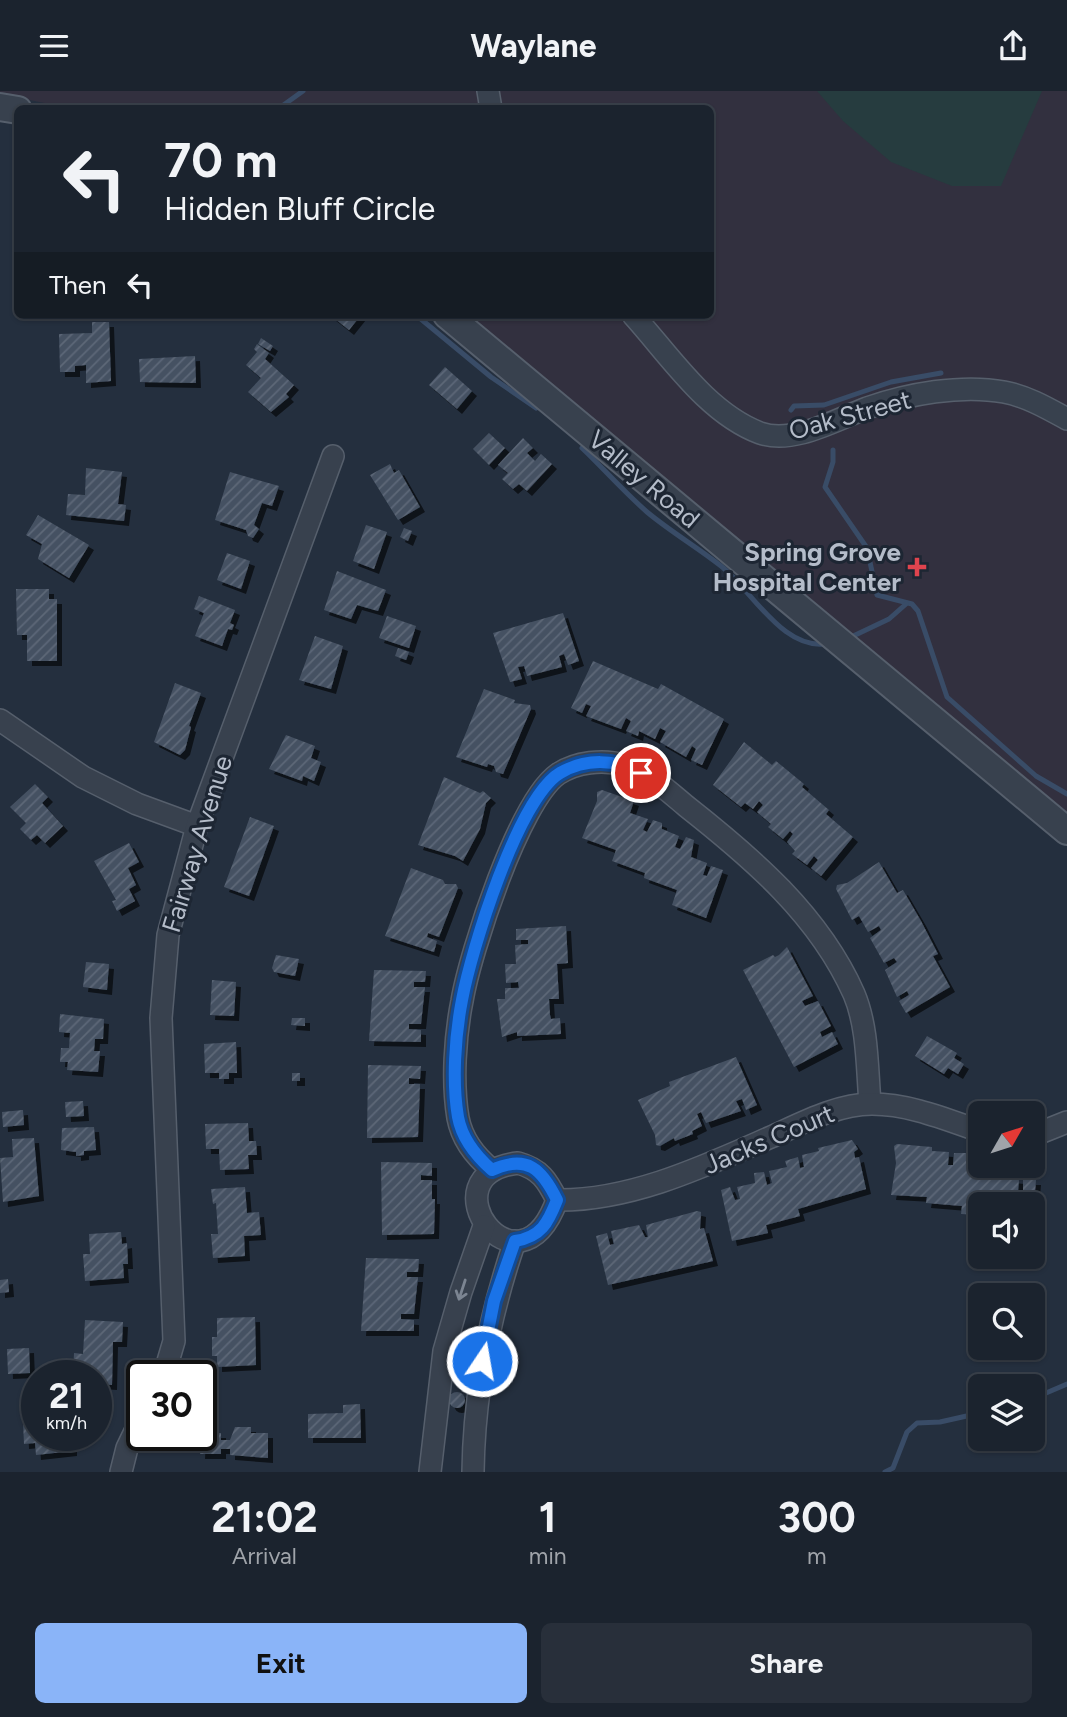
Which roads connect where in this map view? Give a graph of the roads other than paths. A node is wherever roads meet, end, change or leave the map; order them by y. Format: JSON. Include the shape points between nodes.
{"nodes":[{"id":1,"x":452,"y":319,"type":"edge"},
{"id":2,"x":637,"y":319,"type":"edge"},
{"id":3,"x":1067,"y":419,"type":"edge"},
{"id":4,"x":333,"y":456,"type":"dead end"},
{"id":5,"x":0,"y":720,"type":"edge"},
{"id":6,"x":197,"y":826,"type":"junction"},
{"id":7,"x":1067,"y":831,"type":"edge"},
{"id":8,"x":870,"y":1103,"type":"junction"},
{"id":9,"x":1067,"y":1122,"type":"edge"},
{"id":10,"x":968,"y":1127,"type":"edge"},
{"id":11,"x":1045,"y":1131,"type":"edge"},
{"id":12,"x":492,"y":1170,"type":"junction"},
{"id":13,"x":557,"y":1200,"type":"junction"},
{"id":14,"x":484,"y":1226,"type":"junction"},
{"id":15,"x":515,"y":1241,"type":"junction"},
{"id":16,"x":169,"y":1360,"type":"edge"},
{"id":17,"x":126,"y":1451,"type":"edge"},
{"id":18,"x":121,"y":1472,"type":"edge"},
{"id":19,"x":430,"y":1472,"type":"edge"},
{"id":20,"x":473,"y":1472,"type":"edge"}],
"edges":[{"from":1,"to":7,"type":"street","name":"Valley Road"},
{"from":2,"to":3,"type":"street","name":"Oak Street","via":[[719,408],[764,434],[815,428],[905,397],[972,390],[1003,392]]},
{"from":4,"to":6,"type":"street","name":"Fairway Avenue"},
{"from":5,"to":6,"type":"street","via":[[83,777]]},
{"from":6,"to":16,"type":"street","name":"Fairway Avenue","via":[[168,935],[161,1018],[174,1342]]},
{"from":8,"to":10,"type":"street","name":"Jacks Court","via":[[927,1113]]},
{"from":8,"to":12,"type":"street","via":[[864,1033],[855,996],[822,936],[757,866],[655,781],[626,765],[592,763],[559,774],[530,806],[470,963],[458,1041],[458,1119],[466,1140]]},
{"from":8,"to":13,"type":"street","name":"Jacks Court","via":[[816,1117],[694,1171],[596,1197]]},
{"from":9,"to":11,"type":"street"},
{"from":12,"to":13,"type":"street","via":[[518,1163],[533,1167],[545,1176]]},
{"from":12,"to":14,"type":"street","via":[[478,1191],[478,1214]]},
{"from":13,"to":15,"type":"street","via":[[548,1223],[536,1235]]},
{"from":14,"to":15,"type":"street","via":[[496,1236]]},
{"from":14,"to":19,"type":"street","one_way":true,"via":[[444,1351]]},
{"from":15,"to":20,"type":"street","via":[[494,1301],[482,1361]]},
{"from":17,"to":18,"type":"street"}]}
